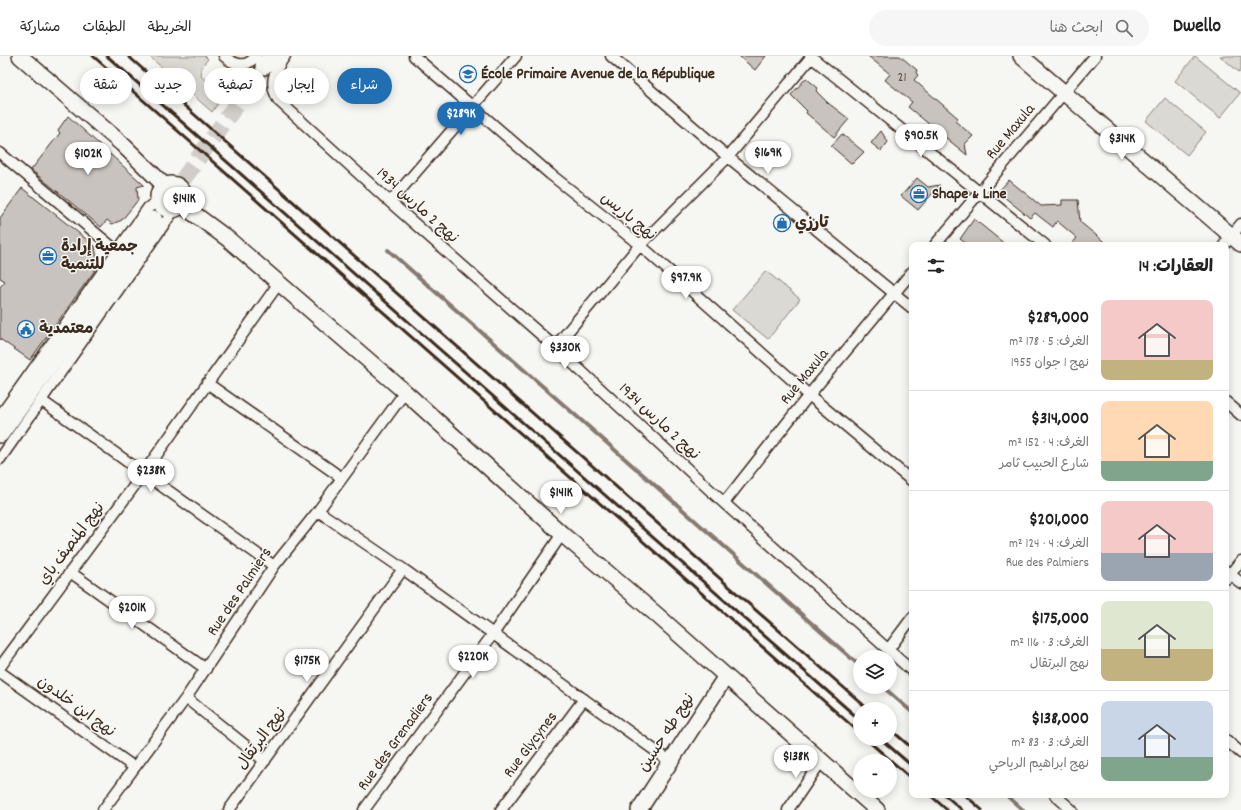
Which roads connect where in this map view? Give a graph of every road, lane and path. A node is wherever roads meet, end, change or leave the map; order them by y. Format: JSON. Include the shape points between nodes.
{"nodes":[{"id":1,"x":20,"y":56,"type":"edge"},
{"id":2,"x":285,"y":56,"type":"edge"},
{"id":3,"x":414,"y":56,"type":"edge"},
{"id":4,"x":516,"y":56,"type":"edge"},
{"id":5,"x":611,"y":56,"type":"edge"},
{"id":6,"x":811,"y":56,"type":"edge"},
{"id":7,"x":1021,"y":56,"type":"edge"},
{"id":8,"x":1095,"y":56,"type":"edge"},
{"id":9,"x":228,"y":59,"type":"edge"},
{"id":10,"x":264,"y":59,"type":"edge"},
{"id":11,"x":1064,"y":93,"type":"junction"},
{"id":12,"x":472,"y":105,"type":"junction"},
{"id":13,"x":0,"y":153,"type":"edge"},
{"id":14,"x":728,"y":157,"type":"junction"},
{"id":15,"x":165,"y":186,"type":"junction"},
{"id":16,"x":980,"y":192,"type":"junction"},
{"id":17,"x":158,"y":200,"type":"junction"},
{"id":18,"x":390,"y":202,"type":"junction"},
{"id":19,"x":178,"y":208,"type":"junction"},
{"id":20,"x":154,"y":220,"type":"tunnel mouth"},
{"id":21,"x":1234,"y":237,"type":"edge"},
{"id":22,"x":938,"y":242,"type":"edge"},
{"id":23,"x":1041,"y":242,"type":"edge"},
{"id":24,"x":640,"y":245,"type":"junction"},
{"id":25,"x":117,"y":251,"type":"junction"},
{"id":26,"x":909,"y":276,"type":"edge"},
{"id":27,"x":279,"y":283,"type":"junction"},
{"id":28,"x":895,"y":293,"type":"junction"},
{"id":29,"x":909,"y":305,"type":"edge"},
{"id":30,"x":556,"y":347,"type":"junction"},
{"id":31,"x":207,"y":383,"type":"junction"},
{"id":32,"x":405,"y":392,"type":"junction"},
{"id":33,"x":810,"y":395,"type":"junction"},
{"id":34,"x":42,"y":401,"type":"junction"},
{"id":35,"x":1229,"y":405,"type":"edge"},
{"id":36,"x":1241,"y":415,"type":"edge"},
{"id":37,"x":0,"y":416,"type":"edge"},
{"id":38,"x":0,"y":434,"type":"edge"},
{"id":39,"x":0,"y":459,"type":"edge"},
{"id":40,"x":143,"y":474,"type":"junction"},
{"id":41,"x":342,"y":478,"type":"junction"},
{"id":42,"x":909,"y":478,"type":"edge"},
{"id":43,"x":724,"y":503,"type":"junction"},
{"id":44,"x":318,"y":511,"type":"junction"},
{"id":45,"x":562,"y":534,"type":"junction"},
{"id":46,"x":1241,"y":561,"type":"edge"},
{"id":47,"x":274,"y":566,"type":"junction"},
{"id":48,"x":403,"y":569,"type":"junction"},
{"id":49,"x":70,"y":572,"type":"junction"},
{"id":50,"x":1229,"y":572,"type":"edge"},
{"id":51,"x":1229,"y":575,"type":"edge"},
{"id":52,"x":1241,"y":583,"type":"edge"},
{"id":53,"x":909,"y":622,"type":"edge"},
{"id":54,"x":493,"y":634,"type":"junction"},
{"id":55,"x":888,"y":650,"type":"joint"},
{"id":56,"x":897,"y":658,"type":"edge"},
{"id":57,"x":0,"y":667,"type":"edge"},
{"id":58,"x":909,"y":668,"type":"edge"},
{"id":59,"x":206,"y":669,"type":"junction"},
{"id":60,"x":0,"y":672,"type":"edge"},
{"id":61,"x":726,"y":676,"type":"junction"},
{"id":62,"x":186,"y":698,"type":"junction"},
{"id":63,"x":584,"y":699,"type":"junction"},
{"id":64,"x":1229,"y":743,"type":"edge"},
{"id":65,"x":1241,"y":753,"type":"edge"},
{"id":66,"x":822,"y":760,"type":"junction"},
{"id":67,"x":265,"y":761,"type":"junction"},
{"id":68,"x":671,"y":762,"type":"junction"},
{"id":69,"x":134,"y":767,"type":"junction"},
{"id":70,"x":1058,"y":798,"type":"edge"},
{"id":71,"x":103,"y":810,"type":"edge"},
{"id":72,"x":229,"y":810,"type":"edge"},
{"id":73,"x":364,"y":810,"type":"edge"},
{"id":74,"x":501,"y":810,"type":"edge"},
{"id":75,"x":639,"y":810,"type":"edge"},
{"id":76,"x":788,"y":810,"type":"edge"},
{"id":77,"x":877,"y":810,"type":"edge"},
{"id":78,"x":1072,"y":810,"type":"edge"}],
"edges":[{"from":1,"to":15,"type":"street","via":[[122,144]]},
{"from":2,"to":18,"type":"street","name":"نهج 2 مارس 1934","via":[[272,80],[279,101]]},
{"from":3,"to":12,"type":"street","name":"نهج باريس"},
{"from":4,"to":12,"type":"street"},
{"from":5,"to":14,"type":"street"},
{"from":6,"to":14,"type":"street"},
{"from":6,"to":16,"type":"street"},
{"from":7,"to":11,"type":"street"},
{"from":8,"to":11,"type":"street","name":"Rue Maxula"},
{"from":9,"to":10,"type":"street","via":[[241,65]]},
{"from":11,"to":16,"type":"street","name":"Rue Maxula"},
{"from":11,"to":21,"type":"street"},
{"from":12,"to":18,"type":"street"},
{"from":12,"to":24,"type":"street","name":"نهج باريس","via":[[550,174]]},
{"from":13,"to":25,"type":"street"},
{"from":14,"to":24,"type":"street"},
{"from":14,"to":28,"type":"street"},
{"from":15,"to":17,"type":"street","via":[[159,192]]},
{"from":15,"to":19,"type":"street","via":[[174,184],[181,189],[184,197]]},
{"from":16,"to":22,"type":"street","name":"Rue Maxula"},
{"from":16,"to":23,"type":"street"},
{"from":17,"to":19,"type":"street","via":[[163,208]]},
{"from":17,"to":25,"type":"street","via":[[148,208]]},
{"from":18,"to":30,"type":"street","name":"نهج 2 مارس 1934"},
{"from":19,"to":27,"type":"street","via":[[224,236]]},
{"from":19,"to":34,"type":"street"},
{"from":20,"to":38,"type":"main road"},
{"from":24,"to":30,"type":"street"},
{"from":24,"to":33,"type":"street","name":"نهج باريس"},
{"from":25,"to":37,"type":"street"},
{"from":26,"to":28,"type":"street","name":"Rue Maxula"},
{"from":27,"to":31,"type":"street","name":"نهج المنصف باي"},
{"from":27,"to":32,"type":"street"},
{"from":28,"to":29,"type":"street"},
{"from":28,"to":33,"type":"street","name":"Rue Maxula"},
{"from":30,"to":43,"type":"street","name":"نهج 2 مارس 1934"},
{"from":31,"to":40,"type":"street","name":"نهج المنصف باي"},
{"from":31,"to":41,"type":"street"},
{"from":32,"to":41,"type":"street","name":"Rue des Palmiers"},
{"from":32,"to":45,"type":"street"},
{"from":33,"to":42,"type":"street","name":"نهج باريس"},
{"from":33,"to":43,"type":"street","name":"Rue Maxula"},
{"from":34,"to":39,"type":"street"},
{"from":34,"to":40,"type":"street"},
{"from":35,"to":36,"type":"street"},
{"from":40,"to":47,"type":"street"},
{"from":40,"to":49,"type":"street","name":"نهج المنصف باي"},
{"from":41,"to":44,"type":"street","name":"Rue des Palmiers"},
{"from":43,"to":55,"type":"street","name":"نهج 2 مارس 1934"},
{"from":44,"to":47,"type":"street","name":"Rue des Palmiers"},
{"from":44,"to":48,"type":"street"},
{"from":45,"to":54,"type":"street","name":"Rue des Grenadiers"},
{"from":45,"to":61,"type":"street"},
{"from":46,"to":50,"type":"street"},
{"from":47,"to":59,"type":"street","name":"Rue des Palmiers"},
{"from":48,"to":54,"type":"street"},
{"from":48,"to":67,"type":"street","name":"نهج البرتقال"},
{"from":49,"to":57,"type":"street","name":"نهج المنصف باي"},
{"from":49,"to":59,"type":"street"},
{"from":51,"to":52,"type":"street"},
{"from":53,"to":55,"type":"street"},
{"from":54,"to":63,"type":"street"},
{"from":54,"to":73,"type":"street","name":"Rue des Grenadiers"},
{"from":56,"to":58,"type":"street","name":"نهج 2 مارس 1934"},
{"from":59,"to":62,"type":"street","name":"Rue des Palmiers"},
{"from":60,"to":69,"type":"street","name":"نهج ابن خلدون"},
{"from":61,"to":66,"type":"street"},
{"from":61,"to":68,"type":"street","name":"نهج طه حسين"},
{"from":62,"to":67,"type":"street"},
{"from":62,"to":69,"type":"street","name":"Rue des Palmiers"},
{"from":63,"to":68,"type":"street"},
{"from":63,"to":74,"type":"street","name":"Rue Glycynes"},
{"from":64,"to":65,"type":"street"},
{"from":66,"to":76,"type":"street"},
{"from":66,"to":77,"type":"street"},
{"from":67,"to":72,"type":"street","name":"نهج البرتقال"},
{"from":68,"to":75,"type":"street","name":"نهج طه حسين"},
{"from":69,"to":71,"type":"street","name":"Rue des Palmiers"},
{"from":70,"to":78,"type":"street"}]}
